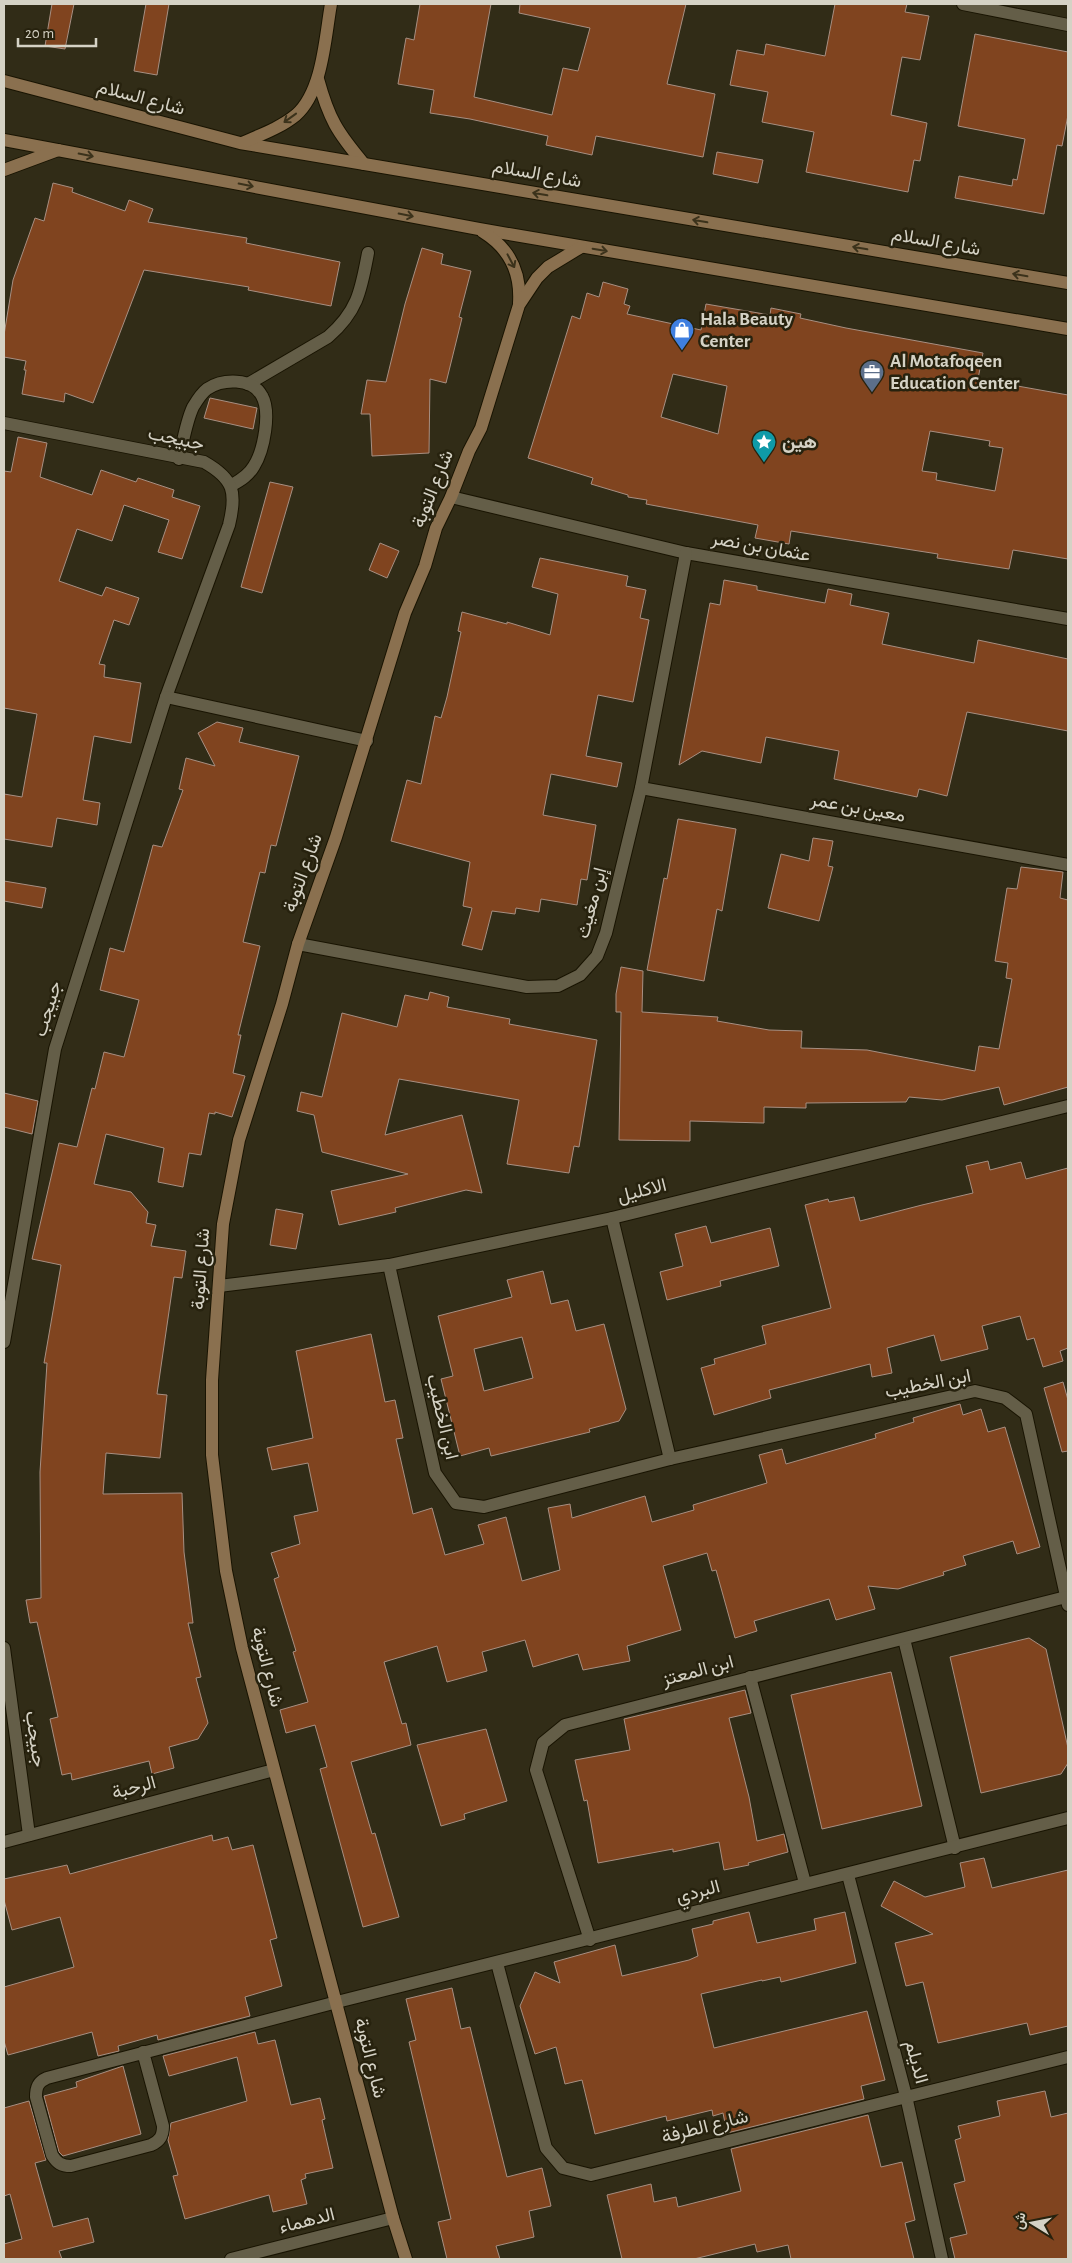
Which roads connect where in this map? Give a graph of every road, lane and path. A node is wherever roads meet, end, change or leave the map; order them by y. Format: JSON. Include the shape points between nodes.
{"nodes":[{"id":1,"x":331,"y":4,"type":"edge"},
{"id":2,"x":963,"y":4,"type":"edge"},
{"id":3,"x":1068,"y":25,"type":"edge"},
{"id":4,"x":318,"y":79,"type":"junction"},
{"id":5,"x":4,"y":81,"type":"edge"},
{"id":6,"x":4,"y":140,"type":"edge"},
{"id":7,"x":240,"y":143,"type":"junction"},
{"id":8,"x":60,"y":150,"type":"junction"},
{"id":9,"x":364,"y":164,"type":"junction"},
{"id":10,"x":4,"y":170,"type":"edge"},
{"id":11,"x":479,"y":229,"type":"junction"},
{"id":12,"x":581,"y":247,"type":"junction"},
{"id":13,"x":368,"y":254,"type":"dead end"},
{"id":14,"x":1068,"y":283,"type":"edge"},
{"id":15,"x":519,"y":305,"type":"junction"},
{"id":16,"x":1068,"y":329,"type":"edge"},
{"id":17,"x":248,"y":384,"type":"junction"},
{"id":18,"x":4,"y":423,"type":"edge"},
{"id":19,"x":179,"y":458,"type":"junction"},
{"id":20,"x":232,"y":485,"type":"junction"},
{"id":21,"x":451,"y":497,"type":"junction"},
{"id":22,"x":686,"y":553,"type":"junction"},
{"id":23,"x":1068,"y":619,"type":"edge"},
{"id":24,"x":166,"y":697,"type":"junction"},
{"id":25,"x":367,"y":741,"type":"junction"},
{"id":26,"x":641,"y":788,"type":"junction"},
{"id":27,"x":1068,"y":865,"type":"edge"},
{"id":28,"x":298,"y":944,"type":"junction"},
{"id":29,"x":1068,"y":1106,"type":"edge"},
{"id":30,"x":612,"y":1218,"type":"junction"},
{"id":31,"x":389,"y":1265,"type":"junction"},
{"id":32,"x":219,"y":1286,"type":"junction"},
{"id":33,"x":4,"y":1342,"type":"edge"},
{"id":34,"x":670,"y":1459,"type":"junction"},
{"id":35,"x":1067,"y":1601,"type":"edge"},
{"id":36,"x":904,"y":1639,"type":"junction"},
{"id":37,"x":4,"y":1648,"type":"edge"},
{"id":38,"x":750,"y":1677,"type":"junction"},
{"id":39,"x":274,"y":1770,"type":"junction"},
{"id":40,"x":1068,"y":1818,"type":"edge"},
{"id":41,"x":29,"y":1835,"type":"junction"},
{"id":42,"x":4,"y":1842,"type":"edge"},
{"id":43,"x":955,"y":1848,"type":"junction"},
{"id":44,"x":848,"y":1875,"type":"junction"},
{"id":45,"x":805,"y":1883,"type":"junction"},
{"id":46,"x":590,"y":1940,"type":"junction"},
{"id":47,"x":497,"y":1963,"type":"junction"},
{"id":48,"x":337,"y":2002,"type":"junction"},
{"id":49,"x":143,"y":2052,"type":"junction"},
{"id":50,"x":1068,"y":2057,"type":"edge"},
{"id":51,"x":906,"y":2096,"type":"junction"},
{"id":52,"x":393,"y":2218,"type":"junction"},
{"id":53,"x":232,"y":2259,"type":"edge"},
{"id":54,"x":406,"y":2259,"type":"edge"},
{"id":55,"x":942,"y":2259,"type":"edge"}],
"edges":[{"from":1,"to":4,"type":"street"},
{"from":2,"to":3,"type":"street"},
{"from":4,"to":7,"type":"street","one_way":true,"via":[[306,103],[296,114],[267,132]]},
{"from":4,"to":9,"type":"street","via":[[337,131]]},
{"from":5,"to":7,"type":"street","name":"شارع السلام"},
{"from":6,"to":8,"type":"street"},
{"from":7,"to":9,"type":"street","name":"شارع السلام"},
{"from":8,"to":10,"type":"street"},
{"from":8,"to":11,"type":"street","one_way":true},
{"from":14,"to":9,"type":"street","name":"شارع السلام","one_way":true},
{"from":11,"to":12,"type":"street"},
{"from":11,"to":15,"type":"street","name":"شارع التوبة","one_way":true,"via":[[503,247],[511,259],[520,289]]},
{"from":12,"to":15,"type":"street","name":"شارع التوبة","via":[[548,266]]},
{"from":12,"to":16,"type":"street","one_way":true},
{"from":13,"to":17,"type":"street","via":[[361,291],[339,327],[328,337]]},
{"from":15,"to":21,"type":"street","name":"شارع التوبة","via":[[481,428]]},
{"from":17,"to":19,"type":"street","via":[[225,382],[206,390],[194,407]]},
{"from":17,"to":20,"type":"street","via":[[262,395],[267,415],[264,439],[256,464],[246,477]]},
{"from":18,"to":19,"type":"street","name":"جبيجب"},
{"from":19,"to":20,"type":"street","name":"جبيجب","via":[[204,462],[219,470]]},
{"from":20,"to":24,"type":"street","name":"جبيجب","via":[[234,504],[229,525]]},
{"from":21,"to":22,"type":"street","name":"عثمان بن نصر"},
{"from":21,"to":25,"type":"street","name":"شارع التوبة","via":[[436,528],[425,566],[405,613]]},
{"from":22,"to":23,"type":"street","name":"عثمان بن نصر"},
{"from":22,"to":26,"type":"street","name":"إبن مغيث"},
{"from":24,"to":25,"type":"street"},
{"from":24,"to":33,"type":"street","name":"جبيجب","via":[[55,1049]]},
{"from":25,"to":28,"type":"street","name":"شارع التوبة"},
{"from":26,"to":27,"type":"street","name":"معين بن عمر"},
{"from":26,"to":28,"type":"street","name":"إبن مغيث","via":[[606,933],[597,956],[580,974],[558,986],[527,987]]},
{"from":28,"to":32,"type":"street","name":"شارع التوبة","via":[[239,1140],[223,1224]]},
{"from":29,"to":30,"type":"street","name":"الاكليل"},
{"from":30,"to":31,"type":"street","name":"الاكليل"},
{"from":30,"to":34,"type":"street"},
{"from":31,"to":32,"type":"street","name":"الاكليل"},
{"from":31,"to":34,"type":"street","name":"ابن الخطيب","via":[[435,1473],[456,1502],[484,1507]]},
{"from":32,"to":39,"type":"street","name":"شارع التوبة","via":[[212,1380],[212,1455],[216,1497],[226,1571],[242,1648]]},
{"from":34,"to":35,"type":"street","name":"ابن الخطيب","via":[[975,1391],[1005,1398],[1026,1414]]},
{"from":35,"to":36,"type":"street","name":"ابن المعتز"},
{"from":36,"to":38,"type":"street","name":"ابن المعتز"},
{"from":36,"to":43,"type":"street"},
{"from":37,"to":41,"type":"street","name":"جبيجب"},
{"from":38,"to":45,"type":"street"},
{"from":38,"to":46,"type":"street","name":"ابن المعتز","via":[[565,1725],[543,1743],[536,1770]]},
{"from":39,"to":41,"type":"street","name":"الرحبة"},
{"from":39,"to":48,"type":"street","name":"شارع التوبة"},
{"from":40,"to":43,"type":"street","name":"البردي"},
{"from":41,"to":42,"type":"street","name":"الرحبة"},
{"from":43,"to":44,"type":"street","name":"البردي"},
{"from":44,"to":45,"type":"street","name":"البردي"},
{"from":44,"to":51,"type":"street","name":"الديلم"},
{"from":45,"to":46,"type":"street","name":"البردي"},
{"from":46,"to":47,"type":"street","name":"البردي"},
{"from":47,"to":48,"type":"street","name":"البردي"},
{"from":47,"to":51,"type":"street","name":"شارع الطرفة","via":[[546,2148],[563,2168],[591,2175]]},
{"from":48,"to":49,"type":"street","name":"البردي"},
{"from":48,"to":52,"type":"street","name":"شارع التوبة"},
{"from":49,"to":49,"type":"street","name":"البردي","via":[[40,2082],[36,2097],[56,2162],[71,2166],[159,2142],[163,2126]]},
{"from":50,"to":51,"type":"street","name":"شارع الطرفة"},
{"from":51,"to":55,"type":"street","name":"الديلم"},
{"from":52,"to":53,"type":"street","name":"الدهماء"},
{"from":52,"to":54,"type":"street","name":"شارع التوبة"}]}
